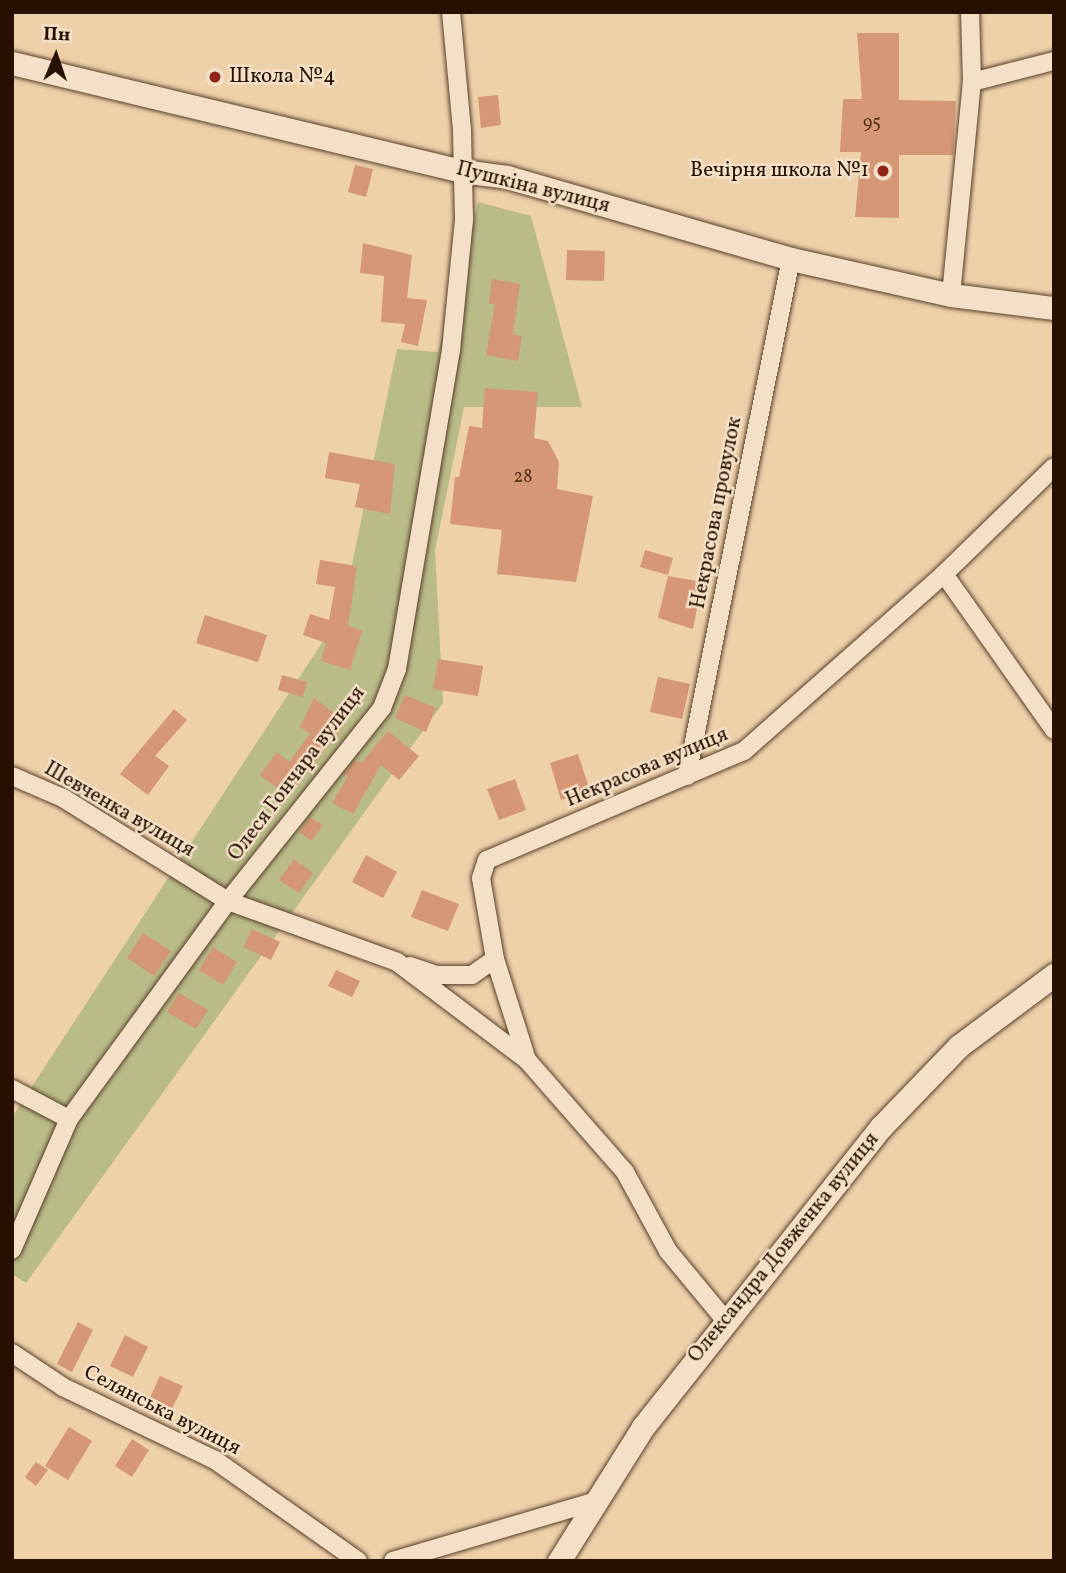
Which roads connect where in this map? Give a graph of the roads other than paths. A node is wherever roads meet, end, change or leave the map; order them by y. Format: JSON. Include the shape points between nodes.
{"nodes":[{"id":1,"x":451,"y":12,"type":"edge"},
{"id":2,"x":970,"y":12,"type":"edge"},
{"id":3,"x":1054,"y":61,"type":"edge"},
{"id":4,"x":12,"y":63,"type":"edge"},
{"id":5,"x":972,"y":82,"type":"junction"},
{"id":6,"x":462,"y":171,"type":"junction"},
{"id":7,"x":791,"y":259,"type":"junction"},
{"id":8,"x":951,"y":295,"type":"junction"},
{"id":9,"x":1054,"y":308,"type":"edge"},
{"id":10,"x":1054,"y":467,"type":"edge"},
{"id":11,"x":944,"y":574,"type":"junction"},
{"id":12,"x":1054,"y":730,"type":"edge"},
{"id":13,"x":12,"y":776,"type":"edge"},
{"id":14,"x":687,"y":776,"type":"junction"},
{"id":15,"x":228,"y":901,"type":"junction"},
{"id":16,"x":495,"y":958,"type":"junction"},
{"id":17,"x":397,"y":962,"type":"junction"},
{"id":18,"x":1054,"y":975,"type":"edge"},
{"id":19,"x":527,"y":1060,"type":"junction"},
{"id":20,"x":12,"y":1089,"type":"edge"},
{"id":21,"x":69,"y":1119,"type":"junction"},
{"id":22,"x":12,"y":1251,"type":"edge"},
{"id":23,"x":725,"y":1320,"type":"junction"},
{"id":24,"x":12,"y":1353,"type":"edge"},
{"id":25,"x":593,"y":1502,"type":"junction"},
{"id":26,"x":358,"y":1561,"type":"edge"},
{"id":27,"x":393,"y":1561,"type":"edge"},
{"id":28,"x":559,"y":1561,"type":"edge"}],
"edges":[{"from":1,"to":6,"type":"street","name":"Олеся Гончара вулиця"},
{"from":2,"to":5,"type":"street"},
{"from":3,"to":5,"type":"street"},
{"from":4,"to":6,"type":"street","name":"Пушкіна вулиця"},
{"from":5,"to":8,"type":"street"},
{"from":6,"to":7,"type":"street","name":"Пушкіна вулиця","via":[[507,177]]},
{"from":6,"to":15,"type":"street","name":"Олеся Гончара вулиця","via":[[464,220],[451,350],[397,669],[382,708]]},
{"from":7,"to":8,"type":"street","name":"Пушкіна вулиця"},
{"from":7,"to":14,"type":"street","name":"Некрасова провулок"},
{"from":8,"to":9,"type":"street","name":"Пушкіна вулиця"},
{"from":10,"to":11,"type":"street","name":"Некрасова вулиця"},
{"from":11,"to":12,"type":"street"},
{"from":11,"to":14,"type":"street","name":"Некрасова вулиця","via":[[744,751]]},
{"from":13,"to":15,"type":"street","name":"Шевченка вулиця","via":[[63,799]]},
{"from":14,"to":16,"type":"street","name":"Некрасова вулиця","via":[[487,860],[481,878]]},
{"from":15,"to":17,"type":"street","name":"Шевченка вулиця"},
{"from":15,"to":21,"type":"street","name":"Олеся Гончара вулиця"},
{"from":16,"to":17,"type":"street","name":"Шевченка вулиця","via":[[485,970],[452,976]]},
{"from":16,"to":19,"type":"street","name":"Некрасова вулиця"},
{"from":17,"to":19,"type":"street","name":"Шевченка вулиця"},
{"from":18,"to":23,"type":"street","name":"Олександра Довженка вулиця","via":[[924,1078]]},
{"from":19,"to":23,"type":"street","name":"Шевченка вулиця","via":[[625,1172],[668,1251]]},
{"from":20,"to":21,"type":"street"},
{"from":21,"to":22,"type":"street","name":"Олеся Гончара вулиця"},
{"from":23,"to":25,"type":"street","name":"Олександра Довженка вулиця"},
{"from":24,"to":26,"type":"street","name":"Селянська вулиця","via":[[63,1387],[215,1460]]},
{"from":25,"to":27,"type":"street"},
{"from":25,"to":28,"type":"street","name":"Олександра Довженка вулиця"}]}
